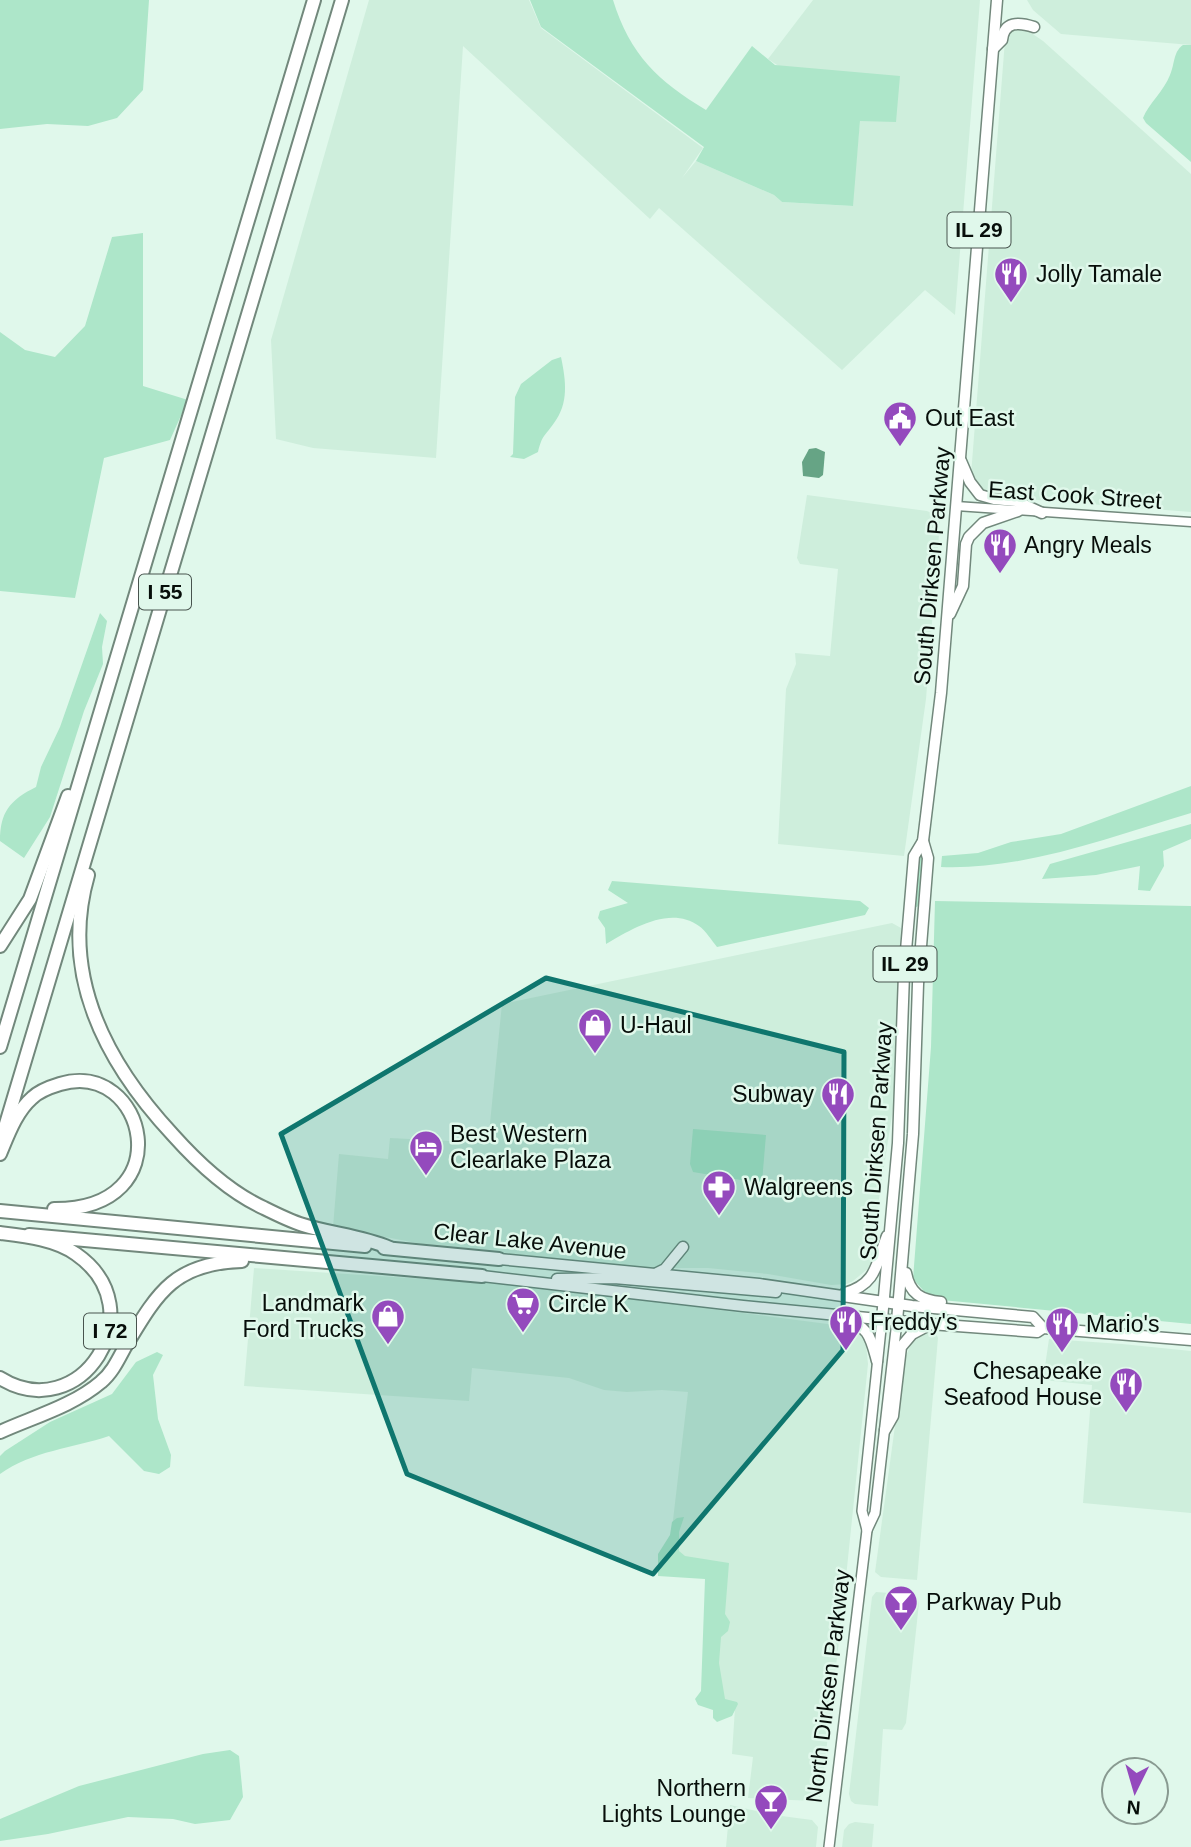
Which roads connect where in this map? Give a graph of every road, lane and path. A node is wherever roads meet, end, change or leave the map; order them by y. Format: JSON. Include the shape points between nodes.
{"nodes":[{"id":1,"x":314,"y":0,"type":"edge"},
{"id":2,"x":344,"y":0,"type":"edge"},
{"id":3,"x":997,"y":0,"type":"edge"},
{"id":4,"x":1034,"y":26,"type":"dead end"},
{"id":5,"x":993,"y":49,"type":"junction"},
{"id":6,"x":960,"y":458,"type":"junction"},
{"id":7,"x":956,"y":506,"type":"junction"},
{"id":8,"x":1018,"y":511,"type":"junction"},
{"id":9,"x":1042,"y":513,"type":"junction"},
{"id":10,"x":1191,"y":522,"type":"edge"},
{"id":11,"x":947,"y":621,"type":"junction"},
{"id":12,"x":103,"y":705,"type":"junction"},
{"id":13,"x":110,"y":774,"type":"junction"},
{"id":14,"x":923,"y":841,"type":"junction"},
{"id":15,"x":0,"y":946,"type":"edge"},
{"id":16,"x":0,"y":1047,"type":"edge"},
{"id":17,"x":0,"y":1144,"type":"edge"},
{"id":18,"x":0,"y":1154,"type":"edge"},
{"id":19,"x":6,"y":1211,"type":"edge"},
{"id":20,"x":891,"y":1226,"type":"junction"},
{"id":21,"x":2,"y":1233,"type":"edge"},
{"id":22,"x":29,"y":1236,"type":"junction"},
{"id":23,"x":683,"y":1247,"type":"dead end"},
{"id":24,"x":390,"y":1248,"type":"junction"},
{"id":25,"x":499,"y":1259,"type":"joint"},
{"id":26,"x":298,"y":1260,"type":"junction"},
{"id":27,"x":904,"y":1264,"type":"junction"},
{"id":28,"x":654,"y":1274,"type":"junction"},
{"id":29,"x":482,"y":1276,"type":"joint"},
{"id":30,"x":543,"y":1283,"type":"junction"},
{"id":31,"x":797,"y":1289,"type":"junction"},
{"id":32,"x":901,"y":1292,"type":"joint"},
{"id":33,"x":839,"y":1295,"type":"junction"},
{"id":34,"x":884,"y":1302,"type":"junction"},
{"id":35,"x":900,"y":1305,"type":"junction"},
{"id":36,"x":743,"y":1306,"type":"junction"},
{"id":37,"x":1002,"y":1314,"type":"junction"},
{"id":38,"x":882,"y":1319,"type":"junction"},
{"id":39,"x":897,"y":1321,"type":"junction"},
{"id":40,"x":930,"y":1324,"type":"junction"},
{"id":41,"x":1043,"y":1328,"type":"junction"},
{"id":42,"x":1191,"y":1340,"type":"edge"},
{"id":43,"x":877,"y":1361,"type":"junction"},
{"id":44,"x":0,"y":1378,"type":"edge"},
{"id":45,"x":885,"y":1430,"type":"junction"},
{"id":46,"x":0,"y":1432,"type":"edge"},
{"id":47,"x":867,"y":1530,"type":"junction"},
{"id":48,"x":829,"y":1847,"type":"edge"}],
"edges":[{"from":1,"to":12,"type":"highway","number":"I 55"},
{"from":2,"to":13,"type":"highway","number":"I 55"},
{"from":3,"to":5,"type":"main road","name":"South Dirksen Parkway","number":"IL 29"},
{"from":4,"to":5,"type":"main road","via":[[1010,24]]},
{"from":5,"to":6,"type":"main road","name":"South Dirksen Parkway","number":"IL 29"},
{"from":6,"to":7,"type":"main road","name":"South Dirksen Parkway","number":"IL 29"},
{"from":6,"to":9,"type":"main road","via":[[980,495],[1016,501]]},
{"from":7,"to":8,"type":"street","name":"East Cook Street"},
{"from":7,"to":11,"type":"main road","name":"South Dirksen Parkway","number":"IL 29"},
{"from":8,"to":9,"type":"street","name":"East Cook Street"},
{"from":8,"to":11,"type":"main road","via":[[984,523],[969,537],[963,586]]},
{"from":9,"to":10,"type":"street","name":"East Cook Street"},
{"from":11,"to":14,"type":"main road","name":"South Dirksen Parkway","number":"IL 29"},
{"from":12,"to":15,"type":"highway","via":[[30,899]]},
{"from":12,"to":16,"type":"highway","number":"I 55"},
{"from":13,"to":17,"type":"highway","number":"I 55"},
{"from":13,"to":24,"type":"highway","via":[[85,883],[79,942],[91,1010],[119,1066],[145,1105],[192,1156],[260,1207],[303,1225]]},
{"from":14,"to":20,"type":"main road","name":"South Dirksen Parkway","number":"IL 29","via":[[914,856],[904,974]]},
{"from":14,"to":27,"type":"main road","name":"South Dirksen Parkway","number":"IL 29","via":[[928,859]]},
{"from":18,"to":19,"type":"highway","via":[[31,1099],[52,1086],[75,1080],[101,1086],[121,1100],[137,1130],[135,1165],[127,1181],[100,1203]]},
{"from":19,"to":24,"type":"highway","name":"Clear Lake Avenue"},
{"from":20,"to":33,"type":"main road","via":[[869,1281]]},
{"from":20,"to":34,"type":"main road","name":"South Dirksen Parkway","number":"IL 29"},
{"from":21,"to":22,"type":"highway","number":"I 72"},
{"from":22,"to":26,"type":"highway","name":"Clear Lake Avenue"},
{"from":22,"to":44,"type":"highway","number":"I 72","via":[[67,1249],[94,1269],[111,1305],[109,1335],[96,1362],[69,1383],[31,1390]]},
{"from":23,"to":28,"type":"main road","via":[[665,1269]]},
{"from":24,"to":25,"type":"highway","name":"Clear Lake Avenue"},
{"from":25,"to":28,"type":"main road","name":"Clear Lake Avenue"},
{"from":26,"to":29,"type":"highway","name":"Clear Lake Avenue"},
{"from":26,"to":46,"type":"highway","via":[[226,1261],[182,1275],[155,1300],[101,1382]]},
{"from":27,"to":32,"type":"main road","name":"South Dirksen Parkway","number":"IL 29"},
{"from":27,"to":37,"type":"main road","via":[[908,1282],[922,1299],[995,1307]]},
{"from":28,"to":31,"type":"main road","name":"Clear Lake Avenue"},
{"from":29,"to":30,"type":"main road","name":"Clear Lake Avenue"},
{"from":30,"to":31,"type":"main road","via":[[614,1278],[754,1292]]},
{"from":30,"to":36,"type":"main road","name":"Clear Lake Avenue"},
{"from":31,"to":33,"type":"main road","name":"Clear Lake Avenue"},
{"from":32,"to":35,"type":"main road","name":"North Dirksen Parkway","number":"IL 29"},
{"from":33,"to":34,"type":"main road","name":"Clear Lake Avenue"},
{"from":34,"to":35,"type":"main road","name":"Clear Lake Avenue"},
{"from":34,"to":38,"type":"main road","name":"South Dirksen Parkway","number":"IL 29"},
{"from":35,"to":37,"type":"main road","name":"Clear Lake Avenue"},
{"from":35,"to":39,"type":"main road","name":"North Dirksen Parkway","number":"IL 29"},
{"from":36,"to":38,"type":"main road","name":"Clear Lake Avenue"},
{"from":36,"to":43,"type":"main road","via":[[754,1313],[854,1322],[870,1337]]},
{"from":37,"to":41,"type":"main road","name":"Clear Lake Avenue","via":[[1033,1317]]},
{"from":38,"to":39,"type":"main road","name":"Clear Lake Avenue"},
{"from":38,"to":43,"type":"main road","name":"North Dirksen Parkway","number":"IL 29"},
{"from":39,"to":40,"type":"main road","name":"Clear Lake Avenue"},
{"from":39,"to":45,"type":"main road","name":"North Dirksen Parkway","number":"IL 29"},
{"from":40,"to":41,"type":"main road","name":"Clear Lake Avenue","via":[[1037,1332]]},
{"from":40,"to":45,"type":"main road","via":[[901,1347],[893,1416]]},
{"from":41,"to":42,"type":"main road","name":"Clear Lake Avenue"},
{"from":43,"to":47,"type":"main road","name":"North Dirksen Parkway","number":"IL 29","via":[[862,1511]]},
{"from":45,"to":47,"type":"main road","name":"North Dirksen Parkway","number":"IL 29","via":[[875,1513]]},
{"from":47,"to":48,"type":"main road","name":"North Dirksen Parkway","number":"IL 29"}]}
